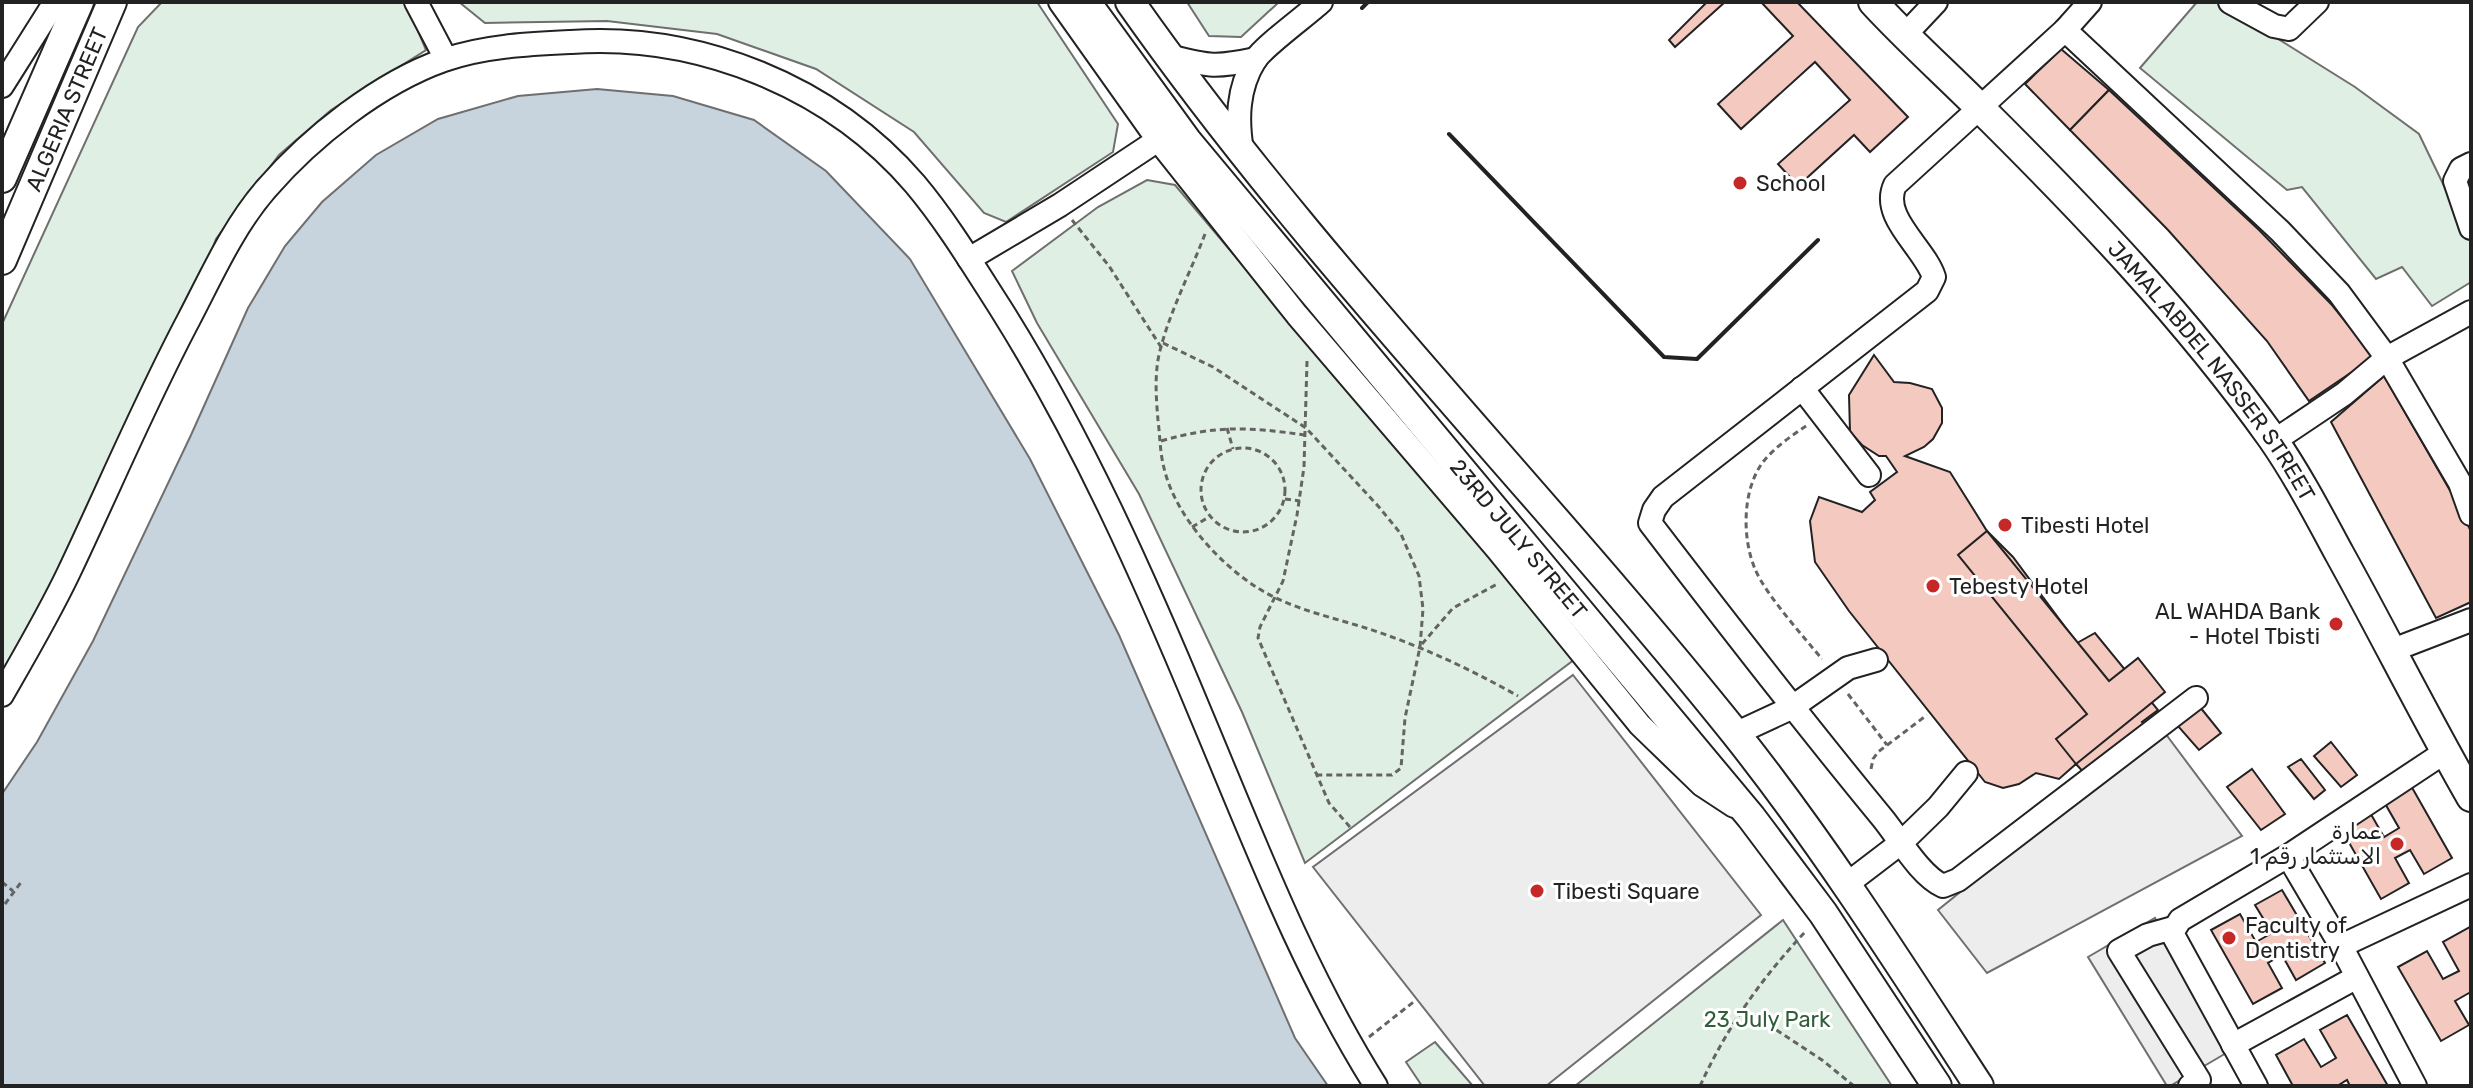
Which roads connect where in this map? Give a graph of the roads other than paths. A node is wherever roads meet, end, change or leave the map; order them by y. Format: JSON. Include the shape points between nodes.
{"nodes":[{"id":1,"x":59,"y":2,"type":"edge"},
{"id":2,"x":112,"y":2,"type":"edge"},
{"id":3,"x":416,"y":2,"type":"edge"},
{"id":4,"x":1060,"y":2,"type":"edge"},
{"id":5,"x":1086,"y":2,"type":"edge"},
{"id":6,"x":1130,"y":2,"type":"edge"},
{"id":7,"x":1321,"y":2,"type":"edge"},
{"id":8,"x":1873,"y":2,"type":"edge"},
{"id":9,"x":1936,"y":2,"type":"edge"},
{"id":10,"x":2090,"y":2,"type":"edge"},
{"id":11,"x":2230,"y":2,"type":"edge"},
{"id":12,"x":2317,"y":2,"type":"edge"},
{"id":13,"x":2065,"y":30,"type":"junction"},
{"id":14,"x":1904,"y":36,"type":"junction"},
{"id":15,"x":1168,"y":56,"type":"junction"},
{"id":16,"x":446,"y":59,"type":"junction"},
{"id":17,"x":1256,"y":59,"type":"junction"},
{"id":18,"x":2,"y":86,"type":"edge"},
{"id":19,"x":1979,"y":107,"type":"junction"},
{"id":20,"x":1158,"y":140,"type":"junction"},
{"id":21,"x":1242,"y":151,"type":"junction"},
{"id":22,"x":2471,"y":164,"type":"edge"},
{"id":23,"x":2,"y":178,"type":"edge"},
{"id":24,"x":2471,"y":228,"type":"edge"},
{"id":25,"x":969,"y":259,"type":"junction"},
{"id":26,"x":2,"y":260,"type":"edge"},
{"id":27,"x":1297,"y":292,"type":"junction"},
{"id":28,"x":2471,"y":312,"type":"edge"},
{"id":29,"x":2387,"y":358,"type":"junction"},
{"id":30,"x":1802,"y":388,"type":"junction"},
{"id":31,"x":2274,"y":441,"type":"junction"},
{"id":32,"x":1869,"y":475,"type":"dead end"},
{"id":33,"x":2465,"y":480,"type":"edge"},
{"id":34,"x":2471,"y":514,"type":"edge"},
{"id":35,"x":2471,"y":620,"type":"edge"},
{"id":36,"x":2393,"y":650,"type":"junction"},
{"id":37,"x":1876,"y":660,"type":"dead end"},
{"id":38,"x":2,"y":695,"type":"edge"},
{"id":39,"x":2196,"y":698,"type":"dead end"},
{"id":40,"x":1791,"y":708,"type":"junction"},
{"id":41,"x":1735,"y":734,"type":"junction"},
{"id":42,"x":2445,"y":752,"type":"junction"},
{"id":43,"x":1966,"y":773,"type":"dead end"},
{"id":44,"x":2471,"y":797,"type":"edge"},
{"id":45,"x":1751,"y":817,"type":"junction"},
{"id":46,"x":1902,"y":842,"type":"junction"},
{"id":47,"x":2288,"y":856,"type":"junction"},
{"id":48,"x":1847,"y":884,"type":"junction"},
{"id":49,"x":2471,"y":885,"type":"edge"},
{"id":50,"x":1821,"y":909,"type":"junction"},
{"id":51,"x":2173,"y":928,"type":"junction"},
{"id":52,"x":2341,"y":946,"type":"junction"},
{"id":53,"x":2357,"y":977,"type":"junction"},
{"id":54,"x":2233,"y":1045,"type":"junction"},
{"id":55,"x":1376,"y":1086,"type":"edge"},
{"id":56,"x":1937,"y":1086,"type":"edge"},
{"id":57,"x":1979,"y":1086,"type":"edge"},
{"id":58,"x":2190,"y":1086,"type":"edge"},
{"id":59,"x":2256,"y":1086,"type":"edge"},
{"id":60,"x":2415,"y":1086,"type":"edge"}],
"edges":[{"from":1,"to":18,"type":"street"},
{"from":1,"to":23,"type":"main road","name":"ALGERIA STREET"},
{"from":2,"to":26,"type":"main road","name":"ALGERIA STREET"},
{"from":3,"to":16,"type":"street"},
{"from":4,"to":20,"type":"street"},
{"from":5,"to":27,"type":"main road","name":"23RD JULY STREET"},
{"from":6,"to":15,"type":"main road","name":"23RD JULY STREET"},
{"from":7,"to":17,"type":"street"},
{"from":8,"to":14,"type":"main road","name":"JAMAL ABDEL NASSER STREET"},
{"from":9,"to":14,"type":"street"},
{"from":10,"to":13,"type":"street"},
{"from":11,"to":12,"type":"street","via":[[2289,29]]},
{"from":13,"to":19,"type":"street"},
{"from":13,"to":29,"type":"street","via":[[2280,231],[2339,293]]},
{"from":14,"to":19,"type":"main road","name":"JAMAL ABDEL NASSER STREET"},
{"from":15,"to":17,"type":"street","via":[[1222,67]]},
{"from":15,"to":21,"type":"main road","name":"23RD JULY STREET"},
{"from":16,"to":25,"type":"street","via":[[516,45],[634,41],[736,62],[829,111],[872,143],[914,183]]},
{"from":16,"to":38,"type":"street","via":[[354,108],[266,189],[234,233],[174,347],[67,578]]},
{"from":17,"to":21,"type":"street","via":[[1239,101]]},
{"from":19,"to":30,"type":"street","via":[[1890,195],[1891,208],[1930,265],[1934,277],[1927,291]]},
{"from":19,"to":31,"type":"main road","name":"JAMAL ABDEL NASSER STREET","via":[[2181,319]]},
{"from":20,"to":25,"type":"street"},
{"from":20,"to":27,"type":"street","via":[[1214,212]]},
{"from":21,"to":41,"type":"main road","name":"23RD JULY STREET"},
{"from":22,"to":24,"type":"street","via":[[2455,181]]},
{"from":25,"to":55,"type":"street","via":[[1079,445],[1149,592],[1283,912]]},
{"from":27,"to":45,"type":"main road","name":"23RD JULY STREET"},
{"from":27,"to":45,"type":"street","via":[[1306,325],[1640,725],[1702,785]]},
{"from":28,"to":29,"type":"street"},
{"from":29,"to":31,"type":"street"},
{"from":29,"to":33,"type":"street"},
{"from":30,"to":32,"type":"street"},
{"from":30,"to":40,"type":"street","via":[[1663,497],[1650,523]]},
{"from":31,"to":36,"type":"main road","name":"JAMAL ABDEL NASSER STREET"},
{"from":33,"to":34,"type":"street"},
{"from":35,"to":36,"type":"street"},
{"from":36,"to":42,"type":"main road","name":"JAMAL ABDEL NASSER STREET"},
{"from":37,"to":40,"type":"street","via":[[1848,668]]},
{"from":39,"to":46,"type":"street","via":[[1958,880],[1943,886],[1930,880]]},
{"from":40,"to":41,"type":"street"},
{"from":40,"to":46,"type":"street"},
{"from":41,"to":48,"type":"main road","name":"23RD JULY STREET"},
{"from":42,"to":44,"type":"main road","name":"JAMAL ABDEL NASSER STREET"},
{"from":42,"to":47,"type":"street"},
{"from":43,"to":46,"type":"street"},
{"from":45,"to":50,"type":"main road","name":"23RD JULY STREET"},
{"from":46,"to":48,"type":"street"},
{"from":47,"to":51,"type":"street"},
{"from":47,"to":52,"type":"street"},
{"from":48,"to":50,"type":"main road"},
{"from":48,"to":57,"type":"main road","name":"23RD JULY STREET"},
{"from":49,"to":52,"type":"street"},
{"from":50,"to":56,"type":"main road","name":"23RD JULY STREET"},
{"from":51,"to":54,"type":"street","via":[[2173,937]]},
{"from":51,"to":58,"type":"street","via":[[2119,951],[2199,1080]]},
{"from":52,"to":53,"type":"street"},
{"from":53,"to":54,"type":"street"},
{"from":53,"to":60,"type":"street"},
{"from":54,"to":59,"type":"street"}]}
